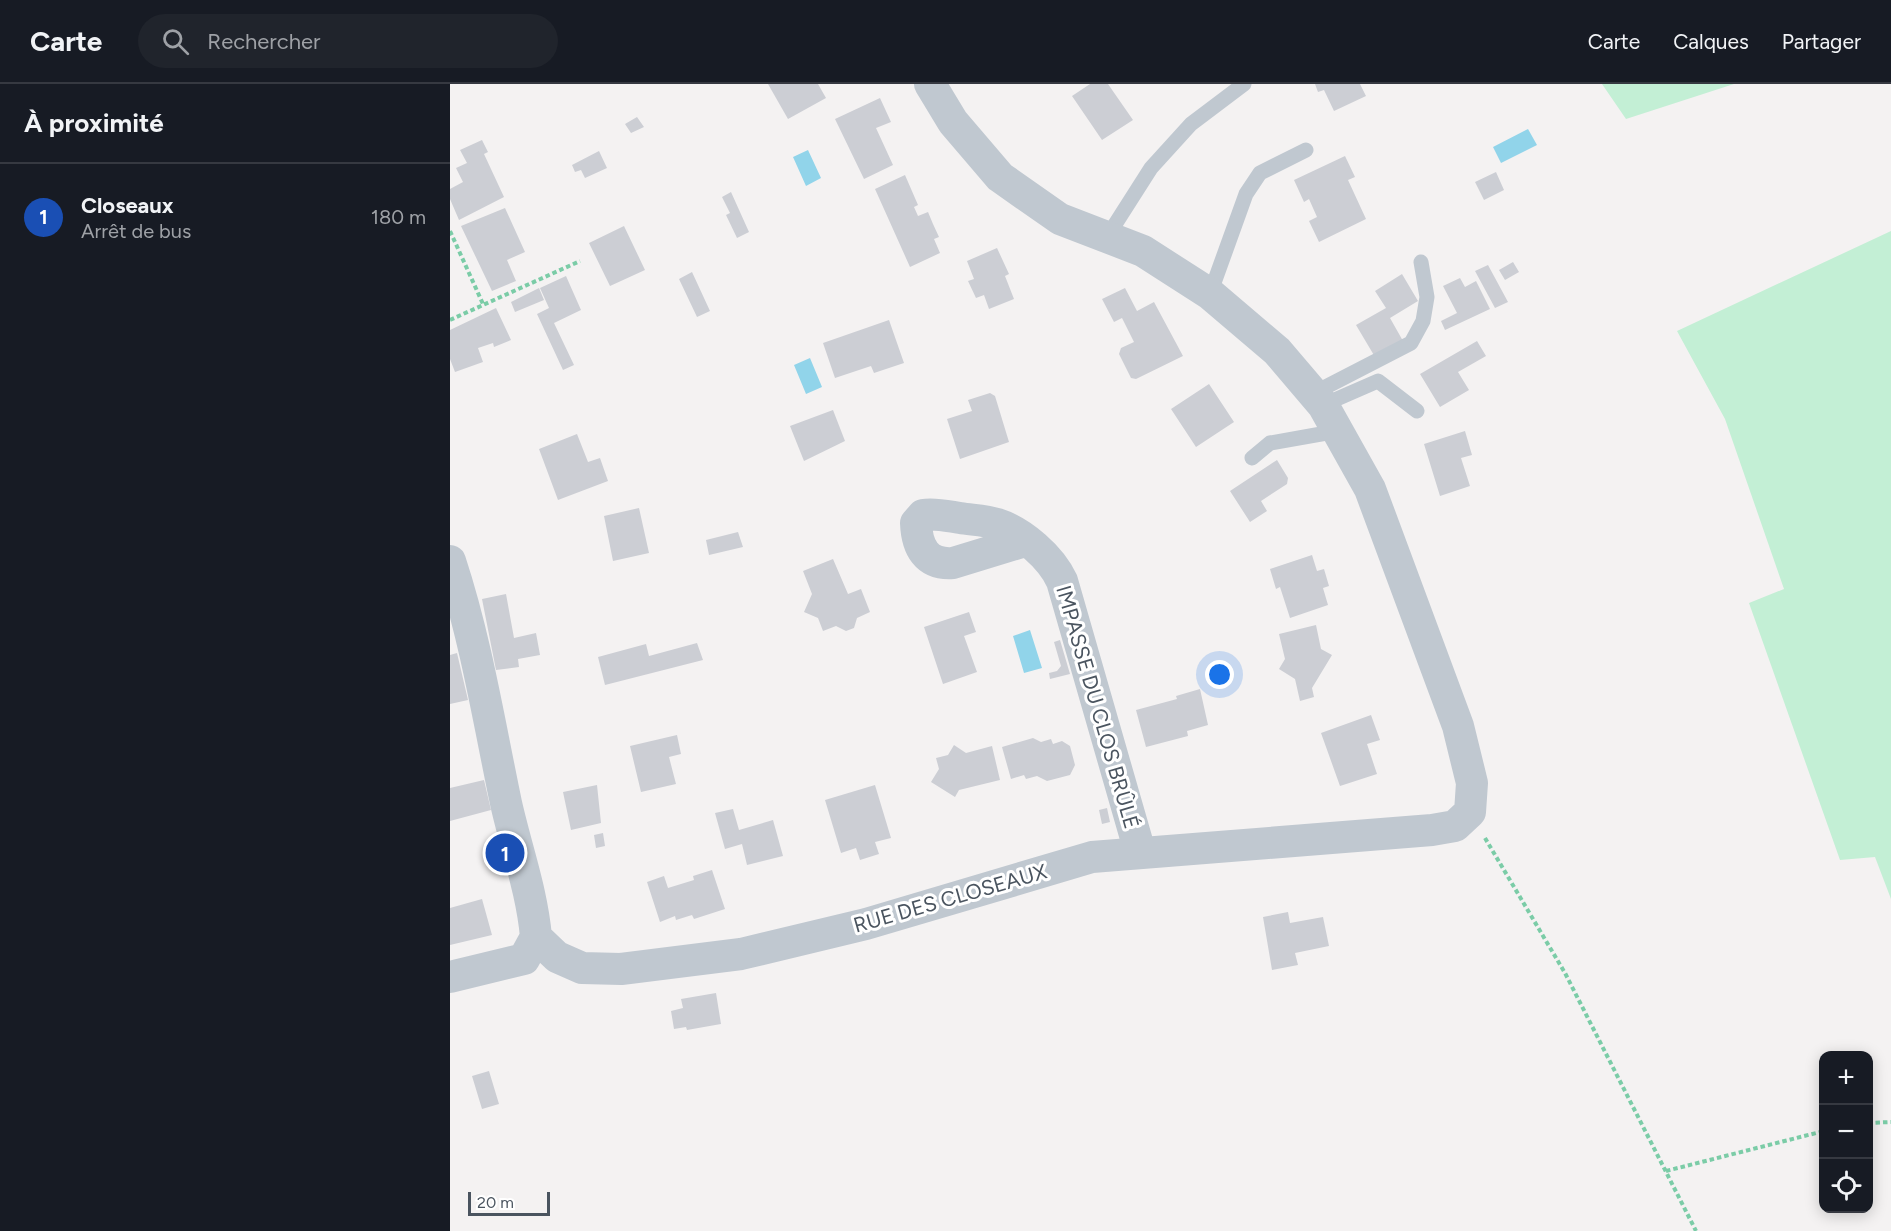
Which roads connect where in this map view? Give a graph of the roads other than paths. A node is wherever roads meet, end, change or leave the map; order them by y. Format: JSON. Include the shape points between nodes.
{"nodes":[{"id":1,"x":930,"y":84,"type":"edge"},
{"id":2,"x":1244,"y":84,"type":"edge"},
{"id":3,"x":1306,"y":150,"type":"dead end"},
{"id":4,"x":1107,"y":237,"type":"junction"},
{"id":5,"x":1421,"y":262,"type":"dead end"},
{"id":6,"x":1210,"y":294,"type":"junction"},
{"id":7,"x":1325,"y":410,"type":"junction"},
{"id":8,"x":1417,"y":411,"type":"dead end"},
{"id":9,"x":1252,"y":458,"type":"dead end"},
{"id":10,"x":1025,"y":541,"type":"dead end"},
{"id":11,"x":450,"y":561,"type":"edge"},
{"id":12,"x":1140,"y":852,"type":"junction"},
{"id":13,"x":536,"y":937,"type":"junction"},
{"id":14,"x":450,"y":977,"type":"edge"}],
"edges":[{"from":1,"to":4,"type":"street","via":[[953,122],[1000,177],[1060,219]]},
{"from":2,"to":4,"type":"lane","via":[[1191,124],[1151,168]]},
{"from":3,"to":6,"type":"lane","via":[[1260,173],[1246,194]]},
{"from":4,"to":6,"type":"street","via":[[1143,251]]},
{"from":5,"to":7,"type":"lane","via":[[1428,297],[1423,321],[1411,343]]},
{"from":6,"to":7,"type":"street","via":[[1278,351]]},
{"from":7,"to":8,"type":"lane","via":[[1378,381]]},
{"from":7,"to":9,"type":"lane"},
{"from":7,"to":12,"type":"street","name":"RUE DES CLOSEAUX","via":[[1370,489],[1458,726],[1472,783],[1470,812],[1455,826],[1432,830]]},
{"from":10,"to":12,"type":"street","name":"IMPASSE DU CLOS BRÛLÉ","via":[[1044,553],[1062,581]]},
{"from":11,"to":13,"type":"street","via":[[467,613],[512,830],[534,908]]},
{"from":12,"to":13,"type":"street","name":"RUE DES CLOSEAUX","via":[[1092,857],[866,924],[741,954],[621,969],[582,968],[557,957]]},
{"from":13,"to":14,"type":"street","via":[[524,959]]}]}
